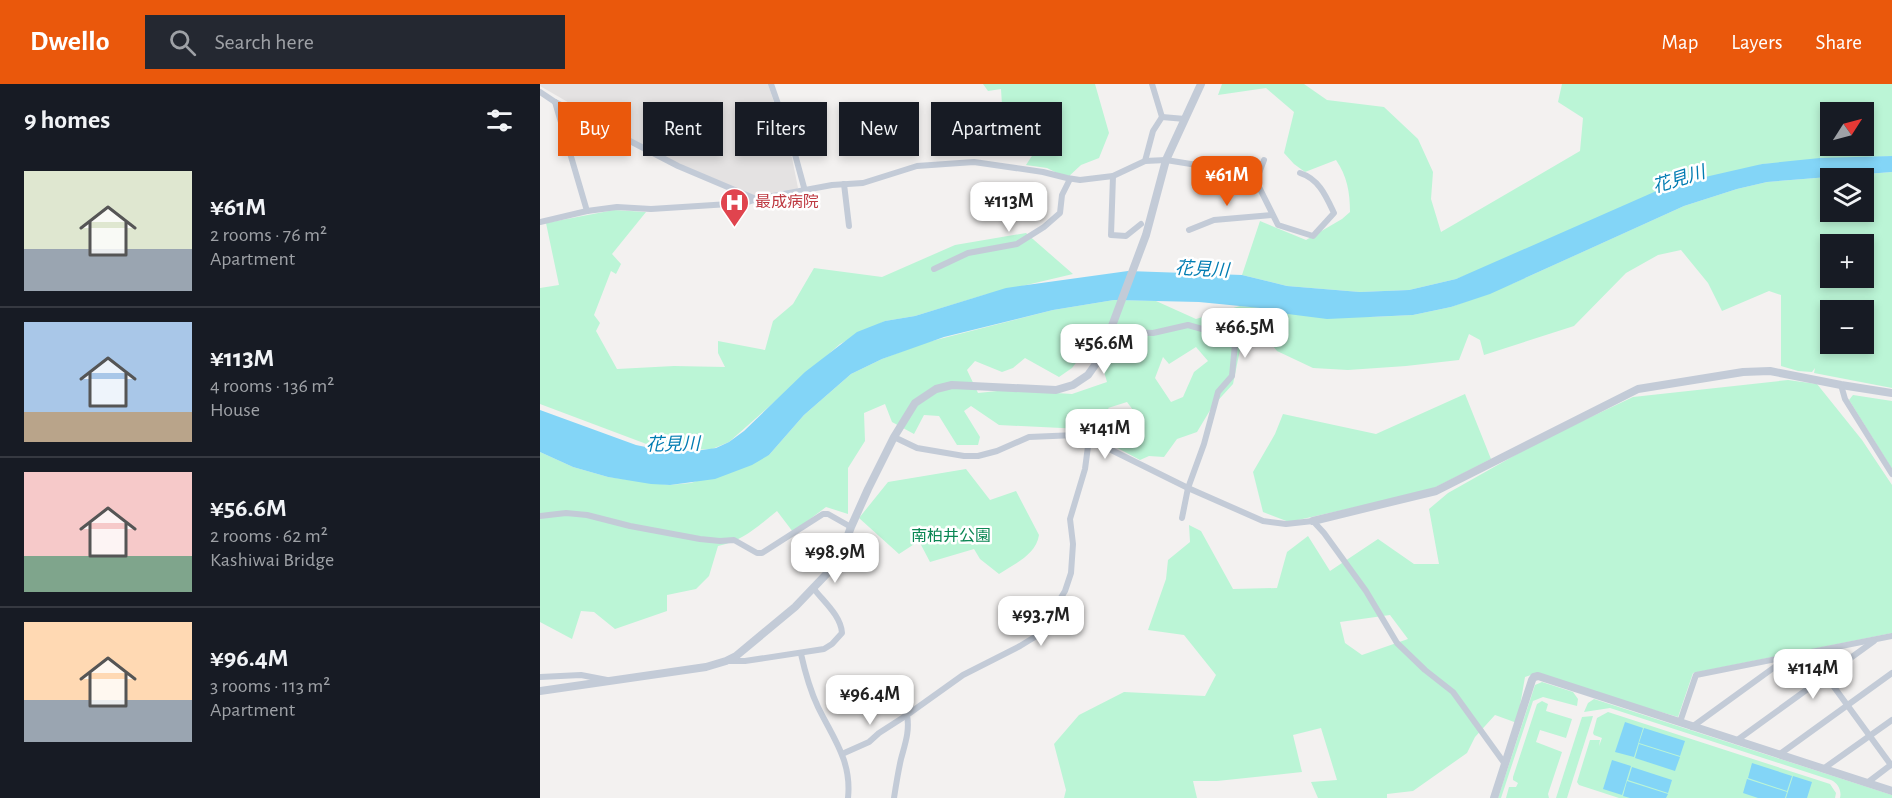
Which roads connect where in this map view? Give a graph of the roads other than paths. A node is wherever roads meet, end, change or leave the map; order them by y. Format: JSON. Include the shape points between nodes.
{"nodes":[{"id":1,"x":771,"y":84,"type":"edge"},
{"id":2,"x":1152,"y":84,"type":"edge"},
{"id":3,"x":1201,"y":84,"type":"edge"},
{"id":4,"x":540,"y":92,"type":"edge"},
{"id":5,"x":555,"y":102,"type":"junction"},
{"id":6,"x":1162,"y":117,"type":"junction"},
{"id":7,"x":1185,"y":119,"type":"junction"},
{"id":8,"x":1166,"y":160,"type":"junction"},
{"id":9,"x":1264,"y":160,"type":"dead end"},
{"id":10,"x":1145,"y":161,"type":"junction"},
{"id":11,"x":1300,"y":173,"type":"dead end"},
{"id":12,"x":1113,"y":176,"type":"junction"},
{"id":13,"x":1070,"y":179,"type":"junction"},
{"id":14,"x":1257,"y":182,"type":"junction"},
{"id":15,"x":844,"y":184,"type":"junction"},
{"id":16,"x":805,"y":191,"type":"junction"},
{"id":17,"x":757,"y":199,"type":"junction"},
{"id":18,"x":587,"y":211,"type":"junction"},
{"id":19,"x":1272,"y":215,"type":"junction"},
{"id":20,"x":540,"y":222,"type":"edge"},
{"id":21,"x":1142,"y":224,"type":"dead end"},
{"id":22,"x":849,"y":226,"type":"dead end"},
{"id":23,"x":1189,"y":230,"type":"dead end"},
{"id":24,"x":934,"y":269,"type":"dead end"},
{"id":25,"x":1112,"y":327,"type":"junction"},
{"id":26,"x":1841,"y":385,"type":"junction"},
{"id":27,"x":1892,"y":393,"type":"edge"},
{"id":28,"x":894,"y":437,"type":"junction"},
{"id":29,"x":1089,"y":439,"type":"junction"},
{"id":30,"x":1892,"y":474,"type":"edge"},
{"id":31,"x":1188,"y":488,"type":"junction"},
{"id":32,"x":540,"y":516,"type":"edge"},
{"id":33,"x":1182,"y":518,"type":"dead end"},
{"id":34,"x":1313,"y":521,"type":"junction"},
{"id":35,"x":850,"y":527,"type":"junction"},
{"id":36,"x":814,"y":588,"type":"junction"},
{"id":37,"x":1892,"y":636,"type":"edge"},
{"id":38,"x":1876,"y":639,"type":"junction"},
{"id":39,"x":801,"y":654,"type":"junction"},
{"id":40,"x":1789,"y":657,"type":"junction"},
{"id":41,"x":726,"y":661,"type":"junction"},
{"id":42,"x":1892,"y":673,"type":"edge"},
{"id":43,"x":1826,"y":676,"type":"junction"},
{"id":44,"x":540,"y":677,"type":"edge"},
{"id":45,"x":607,"y":680,"type":"junction"},
{"id":46,"x":540,"y":691,"type":"edge"},
{"id":47,"x":1847,"y":705,"type":"junction"},
{"id":48,"x":907,"y":715,"type":"junction"},
{"id":49,"x":1892,"y":720,"type":"edge"},
{"id":50,"x":1680,"y":722,"type":"junction"},
{"id":51,"x":1692,"y":727,"type":"junction"},
{"id":52,"x":1870,"y":736,"type":"junction"},
{"id":53,"x":1736,"y":741,"type":"junction"},
{"id":54,"x":842,"y":754,"type":"junction"},
{"id":55,"x":1780,"y":754,"type":"junction"},
{"id":56,"x":1505,"y":765,"type":"junction"},
{"id":57,"x":1891,"y":765,"type":"edge"},
{"id":58,"x":1824,"y":769,"type":"junction"},
{"id":59,"x":1867,"y":783,"type":"junction"},
{"id":60,"x":1892,"y":791,"type":"edge"},
{"id":61,"x":848,"y":798,"type":"edge"},
{"id":62,"x":894,"y":798,"type":"edge"},
{"id":63,"x":1494,"y":798,"type":"edge"}],
"edges":[{"from":1,"to":16,"type":"street"},
{"from":2,"to":6,"type":"street"},
{"from":3,"to":7,"type":"street"},
{"from":4,"to":5,"type":"street"},
{"from":5,"to":17,"type":"street","via":[[678,166]]},
{"from":5,"to":18,"type":"street"},
{"from":6,"to":7,"type":"street"},
{"from":6,"to":10,"type":"street","via":[[1153,131]]},
{"from":7,"to":8,"type":"street"},
{"from":8,"to":10,"type":"street"},
{"from":8,"to":14,"type":"street"},
{"from":8,"to":25,"type":"street","via":[[1146,235]]},
{"from":9,"to":14,"type":"street"},
{"from":10,"to":12,"type":"street"},
{"from":11,"to":19,"type":"street","via":[[1313,179],[1334,213],[1313,236],[1278,225]]},
{"from":12,"to":13,"type":"street"},
{"from":12,"to":21,"type":"street","via":[[1111,235],[1126,236]]},
{"from":13,"to":15,"type":"street","via":[[974,162],[917,166],[863,183]]},
{"from":13,"to":24,"type":"street","via":[[1062,195],[1060,213],[1044,227],[1017,244],[968,253]]},
{"from":14,"to":19,"type":"street"},
{"from":15,"to":16,"type":"street"},
{"from":15,"to":22,"type":"street"},
{"from":16,"to":17,"type":"street"},
{"from":17,"to":18,"type":"street","via":[[745,203]]},
{"from":18,"to":20,"type":"street"},
{"from":19,"to":23,"type":"street","via":[[1214,220]]},
{"from":25,"to":28,"type":"street","via":[[1100,358],[1088,375],[1073,385],[1056,390],[952,384],[915,403]]},
{"from":25,"to":31,"type":"street","via":[[1153,333],[1188,325],[1236,333],[1232,376],[1218,392]]},
{"from":26,"to":27,"type":"street"},
{"from":26,"to":30,"type":"street","via":[[1845,399]]},
{"from":26,"to":34,"type":"street","via":[[1770,371],[1638,389],[1436,491]]},
{"from":28,"to":29,"type":"street","via":[[917,448],[964,456],[997,451],[1029,437],[1076,435]]},
{"from":28,"to":35,"type":"street"},
{"from":29,"to":31,"type":"street"},
{"from":29,"to":48,"type":"street","via":[[1085,469],[1070,519],[1071,573],[1043,627],[1032,639],[963,675]]},
{"from":31,"to":33,"type":"street"},
{"from":31,"to":34,"type":"street","via":[[1263,520],[1286,524]]},
{"from":32,"to":35,"type":"street","via":[[587,515],[700,539],[734,540],[757,553],[823,514]]},
{"from":34,"to":56,"type":"street","via":[[1366,591],[1397,643],[1453,692]]},
{"from":35,"to":36,"type":"street","via":[[838,562]]},
{"from":36,"to":39,"type":"street","via":[[837,617],[842,633],[824,649]]},
{"from":36,"to":41,"type":"street"},
{"from":37,"to":38,"type":"street"},
{"from":38,"to":40,"type":"street"},
{"from":38,"to":43,"type":"street"},
{"from":39,"to":41,"type":"street"},
{"from":39,"to":54,"type":"street","via":[[817,705]]},
{"from":40,"to":50,"type":"street","via":[[1696,675]]},
{"from":40,"to":51,"type":"street"},
{"from":41,"to":45,"type":"street"},
{"from":42,"to":47,"type":"street"},
{"from":43,"to":47,"type":"street"},
{"from":43,"to":53,"type":"street"},
{"from":44,"to":45,"type":"street","via":[[581,675]]},
{"from":45,"to":46,"type":"street"},
{"from":47,"to":52,"type":"street"},
{"from":47,"to":55,"type":"street"},
{"from":48,"to":54,"type":"street","via":[[869,742]]},
{"from":48,"to":62,"type":"street","via":[[906,743]]},
{"from":49,"to":52,"type":"street"},
{"from":50,"to":51,"type":"street"},
{"from":50,"to":56,"type":"street","via":[[1538,676],[1532,680]]},
{"from":51,"to":53,"type":"street"},
{"from":52,"to":57,"type":"street"},
{"from":52,"to":58,"type":"street"},
{"from":53,"to":55,"type":"street"},
{"from":54,"to":61,"type":"street","via":[[849,777]]},
{"from":55,"to":58,"type":"street"},
{"from":56,"to":63,"type":"street"},
{"from":57,"to":59,"type":"street"},
{"from":58,"to":59,"type":"street"},
{"from":59,"to":60,"type":"street"}]}
